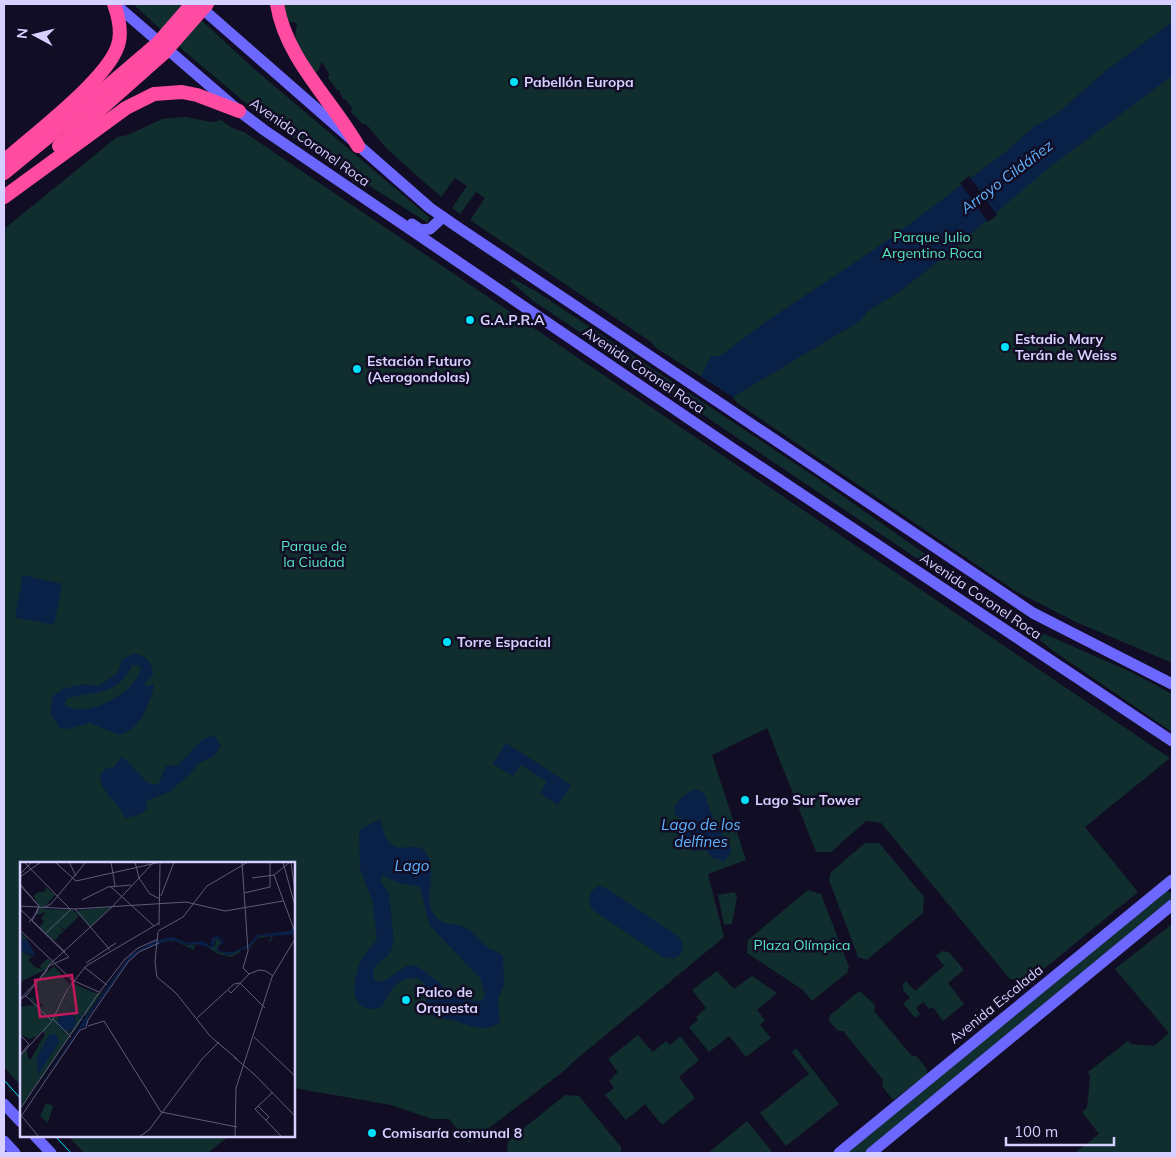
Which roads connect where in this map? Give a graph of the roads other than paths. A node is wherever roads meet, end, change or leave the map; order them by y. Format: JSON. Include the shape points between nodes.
{"nodes":[{"id":1,"x":115,"y":4,"type":"edge"},
{"id":2,"x":192,"y":4,"type":"edge"},
{"id":3,"x":197,"y":4,"type":"edge"},
{"id":4,"x":207,"y":4,"type":"edge"},
{"id":5,"x":277,"y":4,"type":"edge"},
{"id":6,"x":240,"y":112,"type":"junction"},
{"id":7,"x":358,"y":146,"type":"junction"},
{"id":8,"x":4,"y":161,"type":"edge"},
{"id":9,"x":4,"y":173,"type":"edge"},
{"id":10,"x":4,"y":189,"type":"edge"},
{"id":11,"x":4,"y":197,"type":"edge"},
{"id":12,"x":381,"y":208,"type":"junction"},
{"id":13,"x":443,"y":217,"type":"junction"},
{"id":14,"x":1172,"y":684,"type":"edge"},
{"id":15,"x":1172,"y":741,"type":"edge"},
{"id":16,"x":1172,"y":880,"type":"edge"},
{"id":17,"x":1172,"y":905,"type":"edge"},
{"id":18,"x":4,"y":1104,"type":"edge"},
{"id":19,"x":20,"y":1121,"type":"edge"},
{"id":20,"x":36,"y":1137,"type":"edge"},
{"id":21,"x":4,"y":1141,"type":"edge"},
{"id":22,"x":15,"y":1153,"type":"edge"},
{"id":23,"x":51,"y":1153,"type":"edge"},
{"id":24,"x":839,"y":1153,"type":"edge"},
{"id":25,"x":871,"y":1153,"type":"edge"}],
"edges":[{"from":1,"to":6,"type":"main road","name":"Avenida Coronel Roca"},
{"from":1,"to":8,"type":"highway","via":[[120,34],[117,50],[109,62],[84,90]]},
{"from":2,"to":9,"type":"highway","bridge":true,"via":[[131,67]]},
{"from":3,"to":7,"type":"main road","name":"Avenida Coronel Roca"},
{"from":4,"to":10,"type":"highway","bridge":true,"via":[[142,74]]},
{"from":5,"to":7,"type":"highway","via":[[294,53],[344,121]]},
{"from":6,"to":11,"type":"highway","via":[[197,95],[166,92],[141,99]]},
{"from":6,"to":12,"type":"main road","name":"Avenida Coronel Roca"},
{"from":7,"to":13,"type":"main road","name":"Avenida Coronel Roca"},
{"from":12,"to":13,"type":"main road","via":[[426,230],[436,226]]},
{"from":12,"to":15,"type":"main road","name":"Avenida Coronel Roca","via":[[729,446]]},
{"from":13,"to":14,"type":"main road","name":"Avenida Coronel Roca","via":[[1034,612]]},
{"from":16,"to":24,"type":"main road","name":"Avenida Escalada"},
{"from":17,"to":25,"type":"main road"},
{"from":18,"to":19,"type":"main road"},
{"from":20,"to":23,"type":"main road"},
{"from":21,"to":22,"type":"main road"}]}
